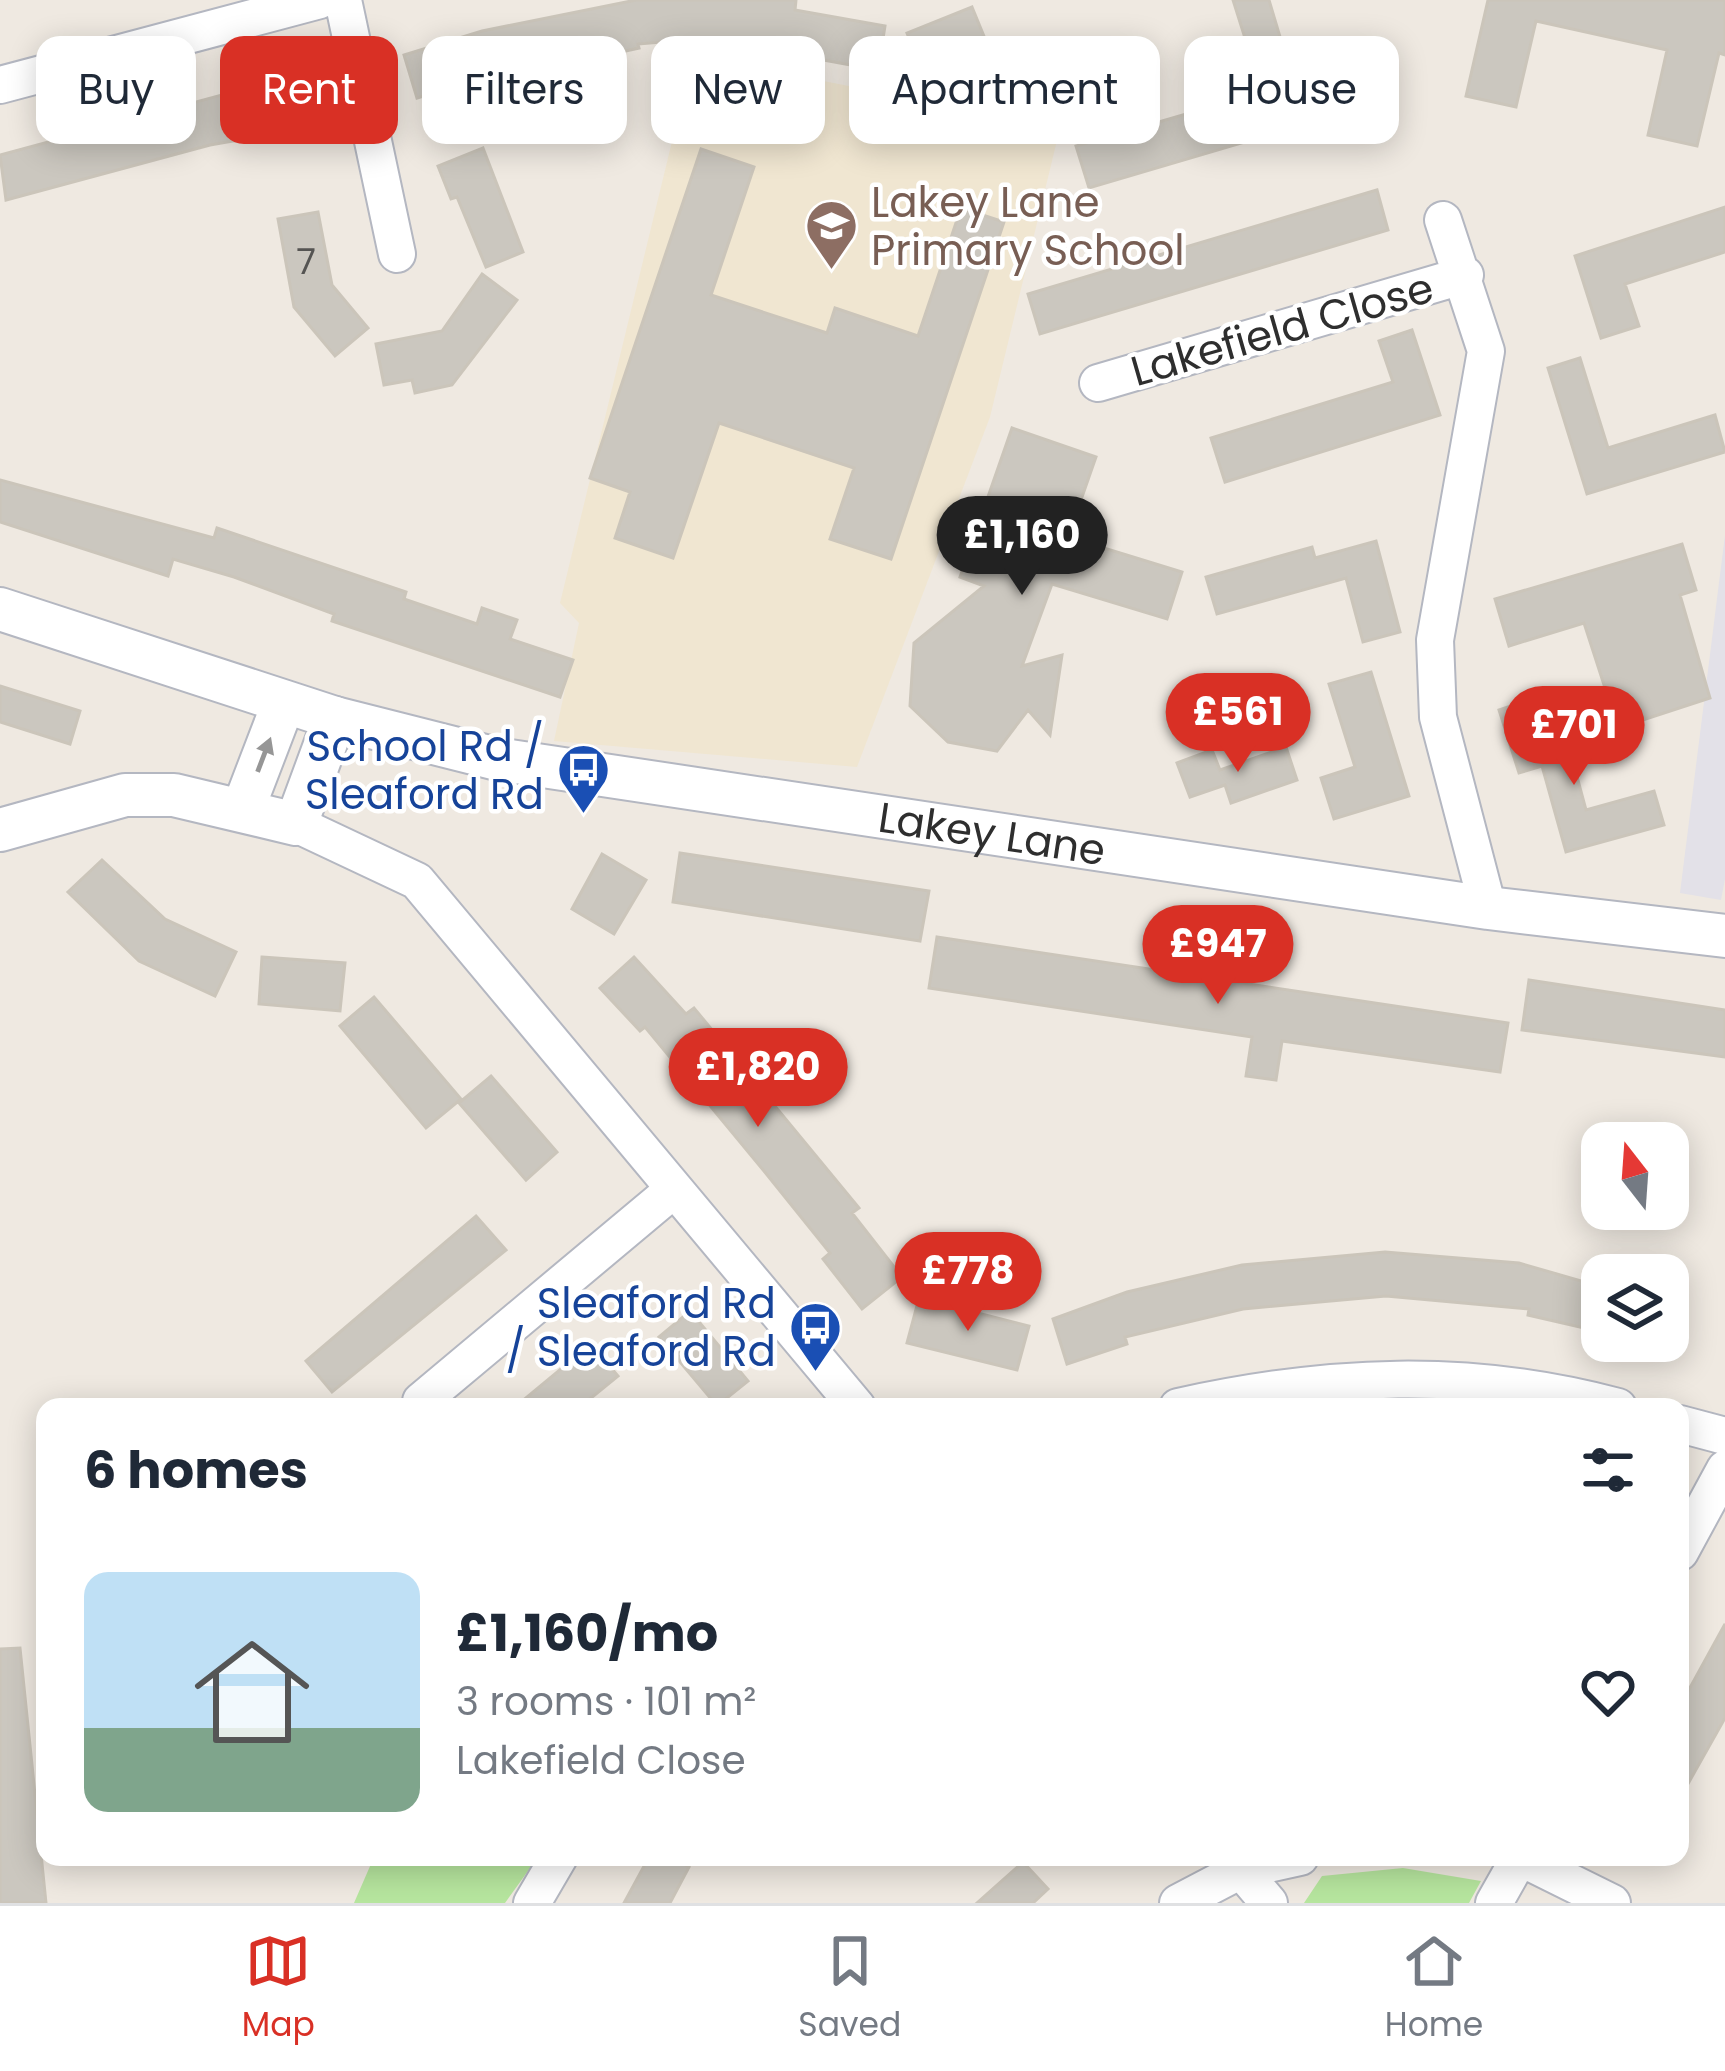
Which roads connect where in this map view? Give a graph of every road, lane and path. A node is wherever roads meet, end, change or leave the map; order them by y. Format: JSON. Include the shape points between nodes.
{"nodes":[{"id":1,"x":320,"y":0,"type":"edge"},
{"id":2,"x":343,"y":0,"type":"edge"},
{"id":3,"x":0,"y":85,"type":"edge"},
{"id":4,"x":1443,"y":220,"type":"dead end"},
{"id":5,"x":397,"y":254,"type":"dead end"},
{"id":6,"x":1466,"y":275,"type":"junction"},
{"id":7,"x":1098,"y":383,"type":"dead end"},
{"id":8,"x":0,"y":609,"type":"edge"},
{"id":9,"x":284,"y":702,"type":"junction"},
{"id":10,"x":334,"y":718,"type":"junction"},
{"id":11,"x":243,"y":809,"type":"junction"},
{"id":12,"x":296,"y":824,"type":"junction"},
{"id":13,"x":0,"y":830,"type":"edge"},
{"id":14,"x":1488,"y":908,"type":"junction"},
{"id":15,"x":1725,"y":936,"type":"edge"},
{"id":16,"x":672,"y":1191,"type":"junction"},
{"id":17,"x":425,"y":1398,"type":"edge"},
{"id":18,"x":848,"y":1398,"type":"edge"},
{"id":19,"x":1230,"y":1398,"type":"edge"},
{"id":20,"x":1585,"y":1398,"type":"edge"},
{"id":21,"x":1689,"y":1426,"type":"edge"},
{"id":22,"x":1725,"y":1436,"type":"edge"},
{"id":23,"x":1725,"y":1469,"type":"edge"},
{"id":24,"x":1689,"y":1535,"type":"edge"},
{"id":25,"x":554,"y":1866,"type":"edge"},
{"id":26,"x":1232,"y":1866,"type":"edge"},
{"id":27,"x":1238,"y":1866,"type":"edge"},
{"id":28,"x":1515,"y":1866,"type":"edge"},
{"id":29,"x":1538,"y":1866,"type":"edge"},
{"id":30,"x":532,"y":1903,"type":"edge"},
{"id":31,"x":1178,"y":1903,"type":"edge"},
{"id":32,"x":1269,"y":1903,"type":"edge"},
{"id":33,"x":1494,"y":1903,"type":"edge"},
{"id":34,"x":1612,"y":1903,"type":"edge"}],
"edges":[{"from":1,"to":3,"type":"street"},
{"from":2,"to":5,"type":"street"},
{"from":4,"to":6,"type":"street","name":"Lakefield Close"},
{"from":6,"to":7,"type":"street","name":"Lakefield Close"},
{"from":6,"to":14,"type":"street","name":"Lakefield Close","via":[[1486,351],[1435,640],[1438,717]]},
{"from":8,"to":9,"type":"street","name":"Lakey Lane"},
{"from":9,"to":10,"type":"street","name":"Lakey Lane"},
{"from":11,"to":9,"type":"street","one_way":true},
{"from":10,"to":12,"type":"street"},
{"from":10,"to":14,"type":"street","name":"Lakey Lane","via":[[497,759]]},
{"from":11,"to":12,"type":"street"},
{"from":11,"to":13,"type":"street","via":[[125,795]]},
{"from":12,"to":16,"type":"street","via":[[417,880]]},
{"from":14,"to":15,"type":"street","name":"Lakey Lane"},
{"from":16,"to":17,"type":"street"},
{"from":16,"to":18,"type":"street"},
{"from":19,"to":20,"type":"street","via":[[1346,1378],[1541,1386]]},
{"from":21,"to":22,"type":"street"},
{"from":23,"to":24,"type":"street"},
{"from":25,"to":30,"type":"street"},
{"from":26,"to":31,"type":"street"},
{"from":27,"to":32,"type":"street"},
{"from":28,"to":33,"type":"street"},
{"from":29,"to":34,"type":"street"}]}
